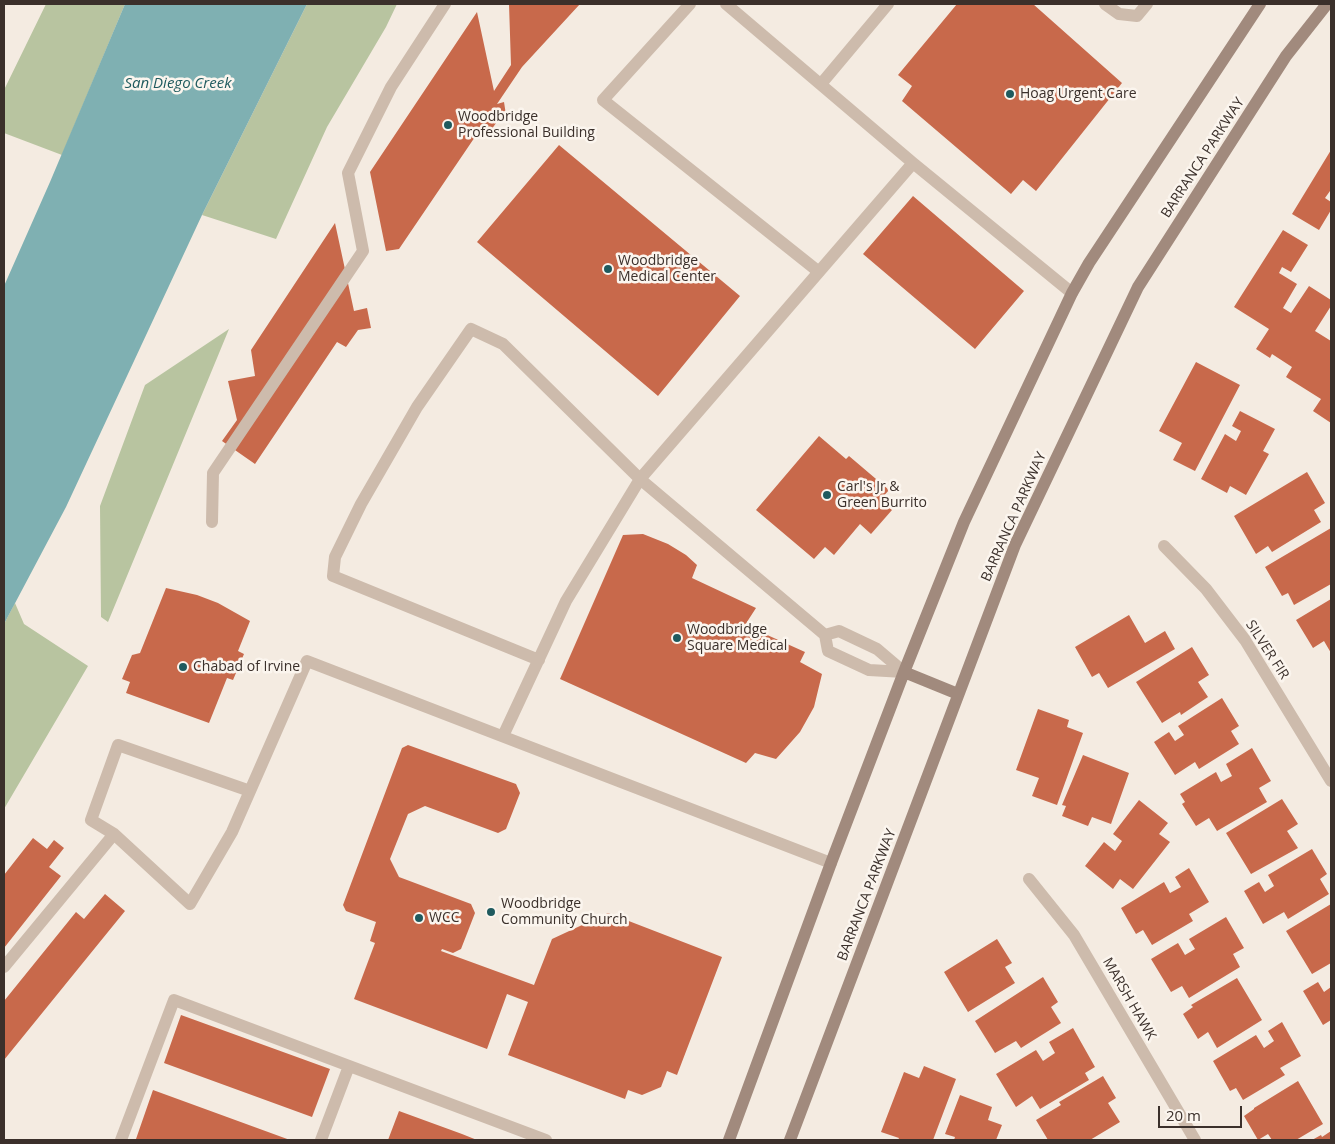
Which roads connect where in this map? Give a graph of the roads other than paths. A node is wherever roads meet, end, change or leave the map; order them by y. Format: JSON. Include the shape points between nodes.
{"nodes":[{"id":1,"x":445,"y":4,"type":"edge"},
{"id":2,"x":690,"y":4,"type":"edge"},
{"id":3,"x":726,"y":4,"type":"edge"},
{"id":4,"x":888,"y":4,"type":"edge"},
{"id":5,"x":1105,"y":4,"type":"edge"},
{"id":6,"x":1147,"y":4,"type":"edge"},
{"id":7,"x":1260,"y":4,"type":"edge"},
{"id":8,"x":1327,"y":4,"type":"edge"},
{"id":9,"x":821,"y":84,"type":"junction"},
{"id":10,"x":913,"y":163,"type":"junction"},
{"id":11,"x":819,"y":272,"type":"junction"},
{"id":12,"x":1072,"y":293,"type":"junction"},
{"id":13,"x":640,"y":479,"type":"junction"},
{"id":14,"x":212,"y":522,"type":"dead end"},
{"id":15,"x":1164,"y":546,"type":"dead end"},
{"id":16,"x":825,"y":635,"type":"junction"},
{"id":17,"x":539,"y":660,"type":"junction"},
{"id":18,"x":904,"y":672,"type":"junction"},
{"id":19,"x":958,"y":694,"type":"junction"},
{"id":20,"x":503,"y":736,"type":"junction"},
{"id":21,"x":1331,"y":782,"type":"edge"},
{"id":22,"x":250,"y":791,"type":"junction"},
{"id":23,"x":114,"y":834,"type":"junction"},
{"id":24,"x":831,"y":863,"type":"junction"},
{"id":25,"x":1029,"y":879,"type":"dead end"},
{"id":26,"x":4,"y":967,"type":"edge"},
{"id":27,"x":349,"y":1066,"type":"junction"},
{"id":28,"x":121,"y":1140,"type":"edge"},
{"id":29,"x":321,"y":1140,"type":"edge"},
{"id":30,"x":546,"y":1140,"type":"edge"},
{"id":31,"x":729,"y":1140,"type":"edge"},
{"id":32,"x":790,"y":1140,"type":"edge"},
{"id":33,"x":1194,"y":1140,"type":"edge"}],
"edges":[{"from":1,"to":14,"type":"street","via":[[391,87],[348,173],[364,250],[213,473]]},
{"from":2,"to":11,"type":"street","via":[[603,100]]},
{"from":3,"to":9,"type":"street"},
{"from":4,"to":9,"type":"street"},
{"from":5,"to":6,"type":"street","via":[[1119,14],[1137,16]]},
{"from":7,"to":12,"type":"main road"},
{"from":8,"to":19,"type":"main road","name":"BARRANCA PARKWAY","via":[[1286,56],[1138,287],[1015,545]]},
{"from":9,"to":10,"type":"street"},
{"from":10,"to":11,"type":"street"},
{"from":10,"to":12,"type":"street"},
{"from":11,"to":13,"type":"street"},
{"from":12,"to":18,"type":"main road","via":[[964,522]]},
{"from":13,"to":16,"type":"street"},
{"from":13,"to":17,"type":"street","via":[[566,601]]},
{"from":13,"to":17,"type":"street","via":[[503,344],[471,329],[418,407],[360,504],[335,558],[334,576]]},
{"from":15,"to":21,"type":"street","name":"SILVER FIR","via":[[1206,590],[1245,640]]},
{"from":16,"to":18,"type":"street","via":[[840,631],[877,649]]},
{"from":16,"to":18,"type":"street","via":[[828,651],[844,660],[869,670]]},
{"from":17,"to":20,"type":"street"},
{"from":18,"to":19,"type":"main road"},
{"from":18,"to":24,"type":"main road"},
{"from":19,"to":32,"type":"main road","name":"BARRANCA PARKWAY"},
{"from":20,"to":22,"type":"street","via":[[307,661]]},
{"from":20,"to":24,"type":"street"},
{"from":22,"to":23,"type":"street","via":[[232,832],[190,904]]},
{"from":22,"to":23,"type":"street","via":[[118,745],[91,820]]},
{"from":23,"to":26,"type":"street"},
{"from":24,"to":31,"type":"main road"},
{"from":25,"to":33,"type":"street","name":"MARSH HAWK","via":[[1074,935]]},
{"from":27,"to":28,"type":"street","via":[[174,1000]]},
{"from":27,"to":29,"type":"street"},
{"from":27,"to":30,"type":"street"}]}
